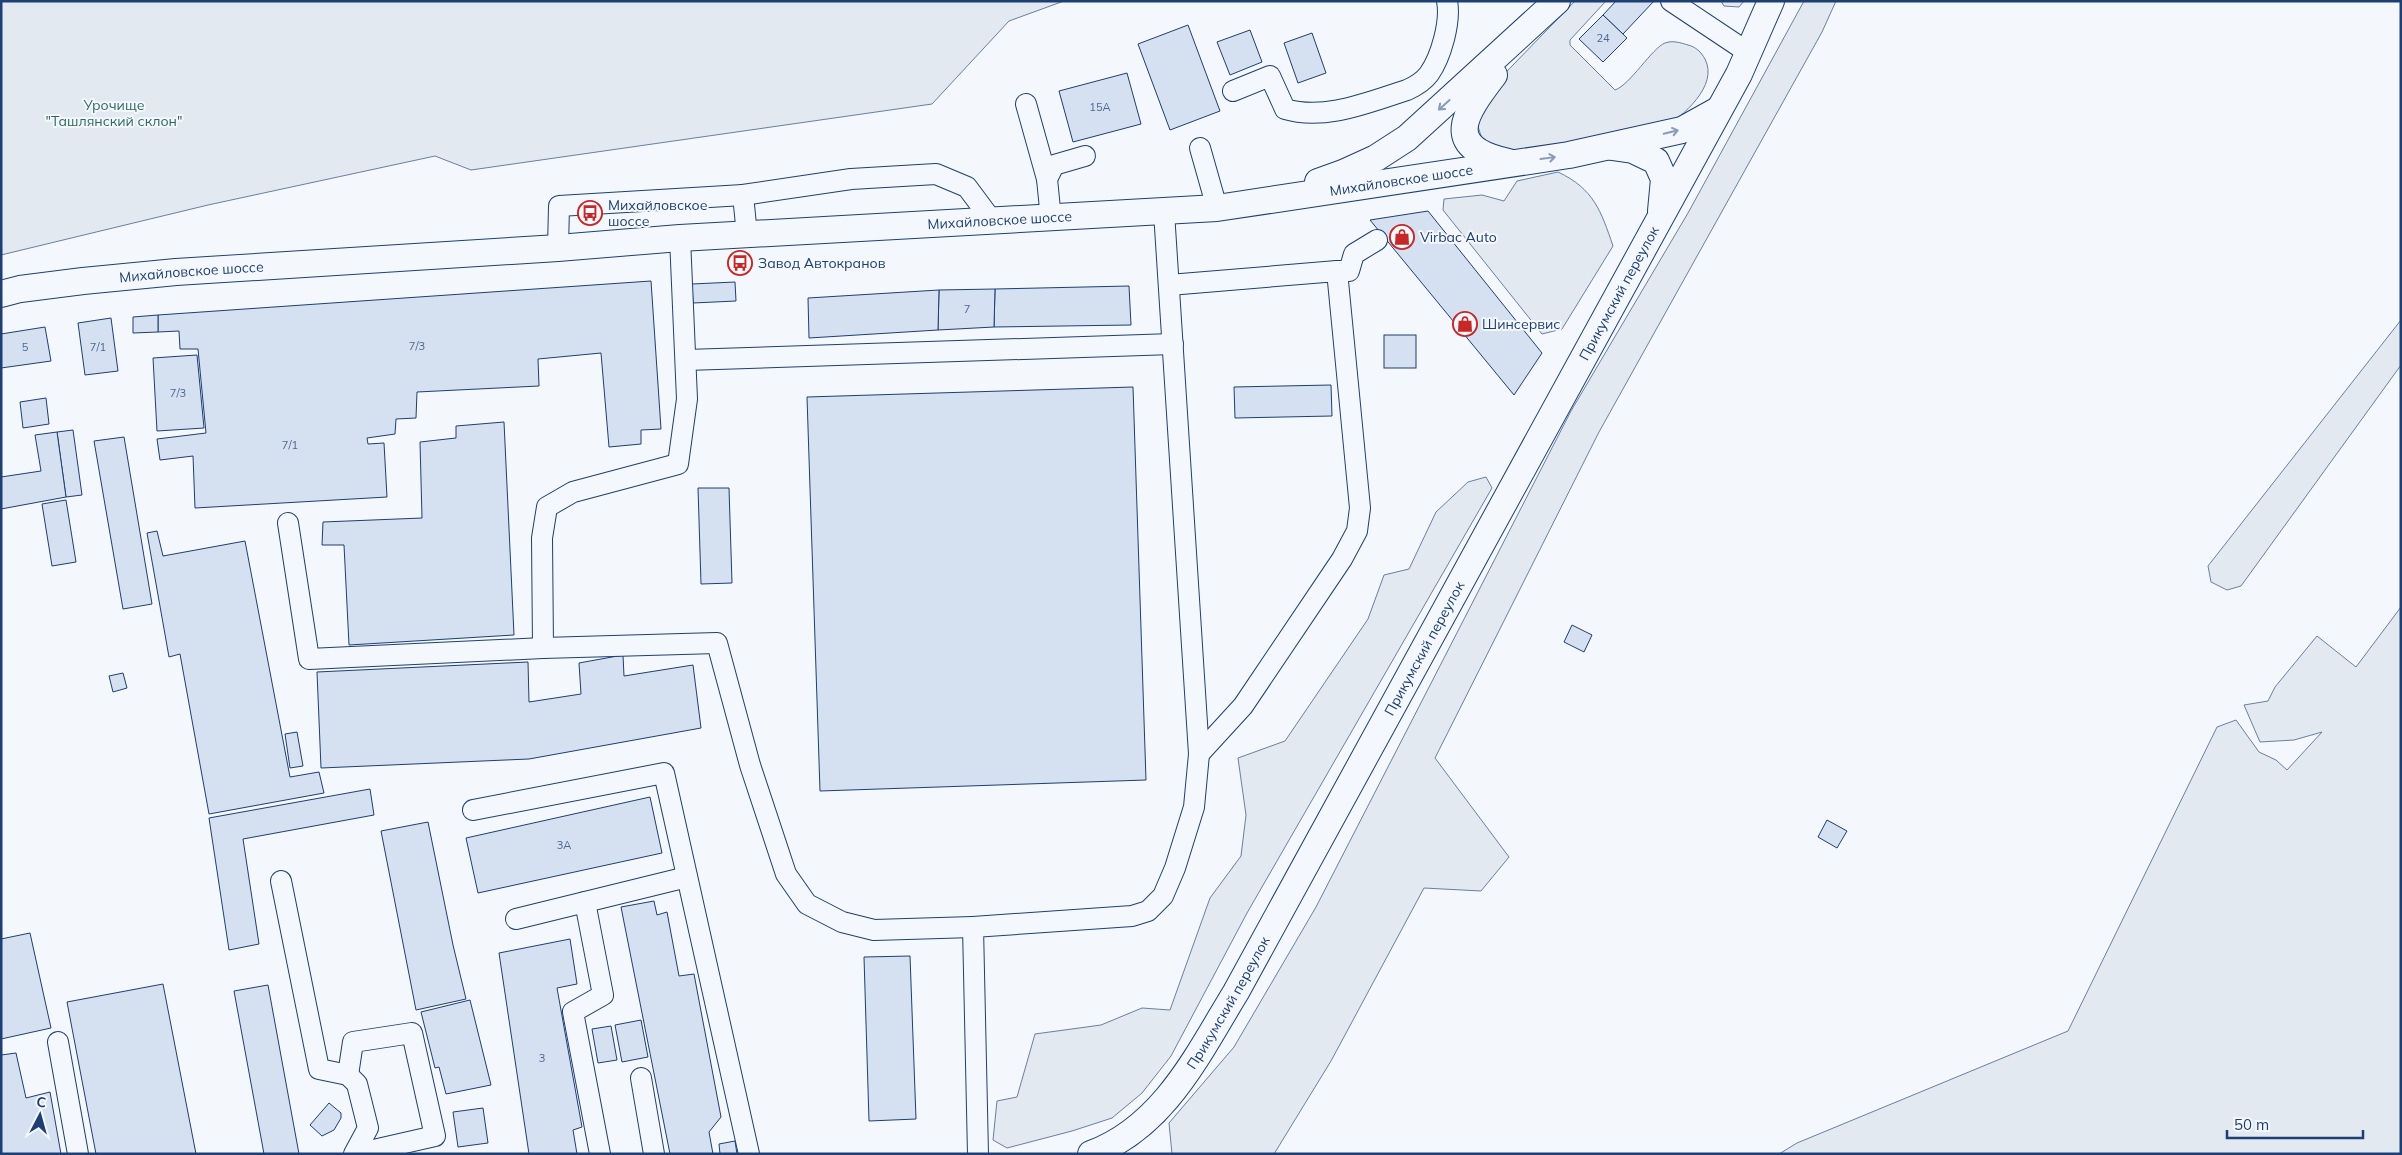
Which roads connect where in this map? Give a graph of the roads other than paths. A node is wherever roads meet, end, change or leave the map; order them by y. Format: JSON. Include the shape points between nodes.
{"nodes":[{"id":1,"x":1447,"y":1,"type":"edge"},
{"id":2,"x":1557,"y":1,"type":"edge"},
{"id":3,"x":1671,"y":1,"type":"edge"},
{"id":4,"x":1771,"y":1,"type":"edge"},
{"id":5,"x":1531,"y":26,"type":"junction"},
{"id":6,"x":1749,"y":53,"type":"junction"},
{"id":7,"x":1233,"y":91,"type":"dead end"},
{"id":8,"x":1026,"y":104,"type":"dead end"},
{"id":9,"x":1718,"y":110,"type":"junction"},
{"id":10,"x":1606,"y":146,"type":"junction"},
{"id":11,"x":1200,"y":148,"type":"dead end"},
{"id":12,"x":1085,"y":156,"type":"dead end"},
{"id":13,"x":1511,"y":163,"type":"junction"},
{"id":14,"x":1047,"y":179,"type":"junction"},
{"id":15,"x":743,"y":195,"type":"junction"},
{"id":16,"x":1258,"y":203,"type":"junction"},
{"id":17,"x":1216,"y":208,"type":"junction"},
{"id":18,"x":1164,"y":212,"type":"junction"},
{"id":19,"x":1660,"y":217,"type":"junction"},
{"id":20,"x":1051,"y":219,"type":"junction"},
{"id":21,"x":994,"y":222,"type":"junction"},
{"id":22,"x":747,"y":235,"type":"junction"},
{"id":23,"x":680,"y":238,"type":"junction"},
{"id":24,"x":1377,"y":240,"type":"dead end"},
{"id":25,"x":558,"y":248,"type":"junction"},
{"id":26,"x":1337,"y":271,"type":"junction"},
{"id":27,"x":1169,"y":285,"type":"junction"},
{"id":28,"x":1,"y":294,"type":"edge"},
{"id":29,"x":1173,"y":344,"type":"junction"},
{"id":30,"x":686,"y":360,"type":"junction"},
{"id":31,"x":288,"y":523,"type":"dead end"},
{"id":32,"x":543,"y":648,"type":"junction"},
{"id":33,"x":1200,"y":754,"type":"junction"},
{"id":34,"x":473,"y":810,"type":"dead end"},
{"id":35,"x":687,"y":877,"type":"junction"},
{"id":36,"x":281,"y":881,"type":"dead end"},
{"id":37,"x":585,"y":902,"type":"junction"},
{"id":38,"x":516,"y":919,"type":"dead end"},
{"id":39,"x":973,"y":927,"type":"junction"},
{"id":40,"x":58,"y":1042,"type":"dead end"},
{"id":41,"x":348,"y":1075,"type":"junction"},
{"id":42,"x":641,"y":1078,"type":"dead end"},
{"id":43,"x":78,"y":1154,"type":"edge"},
{"id":44,"x":355,"y":1154,"type":"edge"},
{"id":45,"x":600,"y":1154,"type":"edge"},
{"id":46,"x":654,"y":1154,"type":"edge"},
{"id":47,"x":749,"y":1154,"type":"edge"},
{"id":48,"x":978,"y":1154,"type":"edge"},
{"id":49,"x":1091,"y":1154,"type":"edge"}],
"edges":[{"from":1,"to":7,"type":"lane","via":[[1446,22],[1430,73],[1420,84],[1407,90],[1322,114],[1301,114],[1285,109],[1270,76]]},
{"from":2,"to":5,"type":"main road"},
{"from":3,"to":6,"type":"lane"},
{"from":4,"to":6,"type":"main road","name":"Прикумский переулок"},
{"from":5,"to":13,"type":"main road","via":[[1477,96],[1464,126],[1466,139],[1474,149],[1488,158]]},
{"from":5,"to":16,"type":"main road","one_way":true,"via":[[1407,138],[1344,173]]},
{"from":6,"to":9,"type":"main road","name":"Прикумский переулок"},
{"from":8,"to":14,"type":"lane"},
{"from":10,"to":9,"type":"main road","name":"Михайловское шоссе","one_way":true,"via":[[1682,130]]},
{"from":9,"to":19,"type":"main road","name":"Прикумский переулок"},
{"from":13,"to":10,"type":"main road","name":"Михайловское шоссе","one_way":true},
{"from":10,"to":19,"type":"main road","via":[[1633,150],[1656,161],[1664,179]]},
{"from":11,"to":17,"type":"lane"},
{"from":12,"to":14,"type":"lane","via":[[1054,165]]},
{"from":13,"to":16,"type":"main road","name":"Михайловское шоссе"},
{"from":14,"to":20,"type":"lane"},
{"from":15,"to":21,"type":"lane","via":[[851,179],[936,174],[967,187]]},
{"from":15,"to":22,"type":"lane"},
{"from":15,"to":25,"type":"lane","via":[[559,206]]},
{"from":16,"to":17,"type":"main road","name":"Михайловское шоссе"},
{"from":17,"to":18,"type":"main road","name":"Михайловское шоссе"},
{"from":18,"to":20,"type":"main road","name":"Михайловское шоссе"},
{"from":18,"to":27,"type":"lane"},
{"from":19,"to":49,"type":"main road","name":"Прикумский переулок","via":[[1236,992],[1168,1100],[1144,1125],[1112,1146]]},
{"from":20,"to":21,"type":"main road","name":"Михайловское шоссе"},
{"from":21,"to":22,"type":"main road","name":"Михайловское шоссе"},
{"from":22,"to":23,"type":"main road","name":"Михайловское шоссе"},
{"from":23,"to":25,"type":"main road","name":"Михайловское шоссе"},
{"from":23,"to":30,"type":"lane"},
{"from":24,"to":26,"type":"lane","via":[[1354,254],[1350,271]]},
{"from":25,"to":28,"type":"main road","name":"Михайловское шоссе","via":[[176,272],[83,281]]},
{"from":26,"to":27,"type":"lane"},
{"from":26,"to":33,"type":"lane","via":[[1360,508],[1357,531],[1342,560],[1243,706]]},
{"from":27,"to":29,"type":"lane"},
{"from":29,"to":30,"type":"lane"},
{"from":29,"to":33,"type":"lane"},
{"from":30,"to":32,"type":"lane","via":[[687,399],[678,464],[573,492],[547,507],[542,538]]},
{"from":31,"to":32,"type":"lane","via":[[309,659]]},
{"from":32,"to":39,"type":"lane","via":[[717,643],[750,765],[786,874],[807,904],[842,922],[874,930]]},
{"from":33,"to":39,"type":"lane","via":[[1194,807],[1175,868],[1163,896],[1148,910],[1132,916]]},
{"from":34,"to":35,"type":"lane","via":[[664,773]]},
{"from":35,"to":37,"type":"lane"},
{"from":35,"to":47,"type":"lane"},
{"from":36,"to":41,"type":"lane","via":[[319,1069]]},
{"from":37,"to":38,"type":"lane"},
{"from":37,"to":45,"type":"lane","via":[[603,996],[573,1012]]},
{"from":39,"to":48,"type":"lane"},
{"from":40,"to":43,"type":"lane"},
{"from":41,"to":44,"type":"lane","via":[[357,1084],[368,1128]]},
{"from":41,"to":44,"type":"lane","via":[[353,1042],[412,1034],[436,1136]]},
{"from":42,"to":46,"type":"lane"}]}
